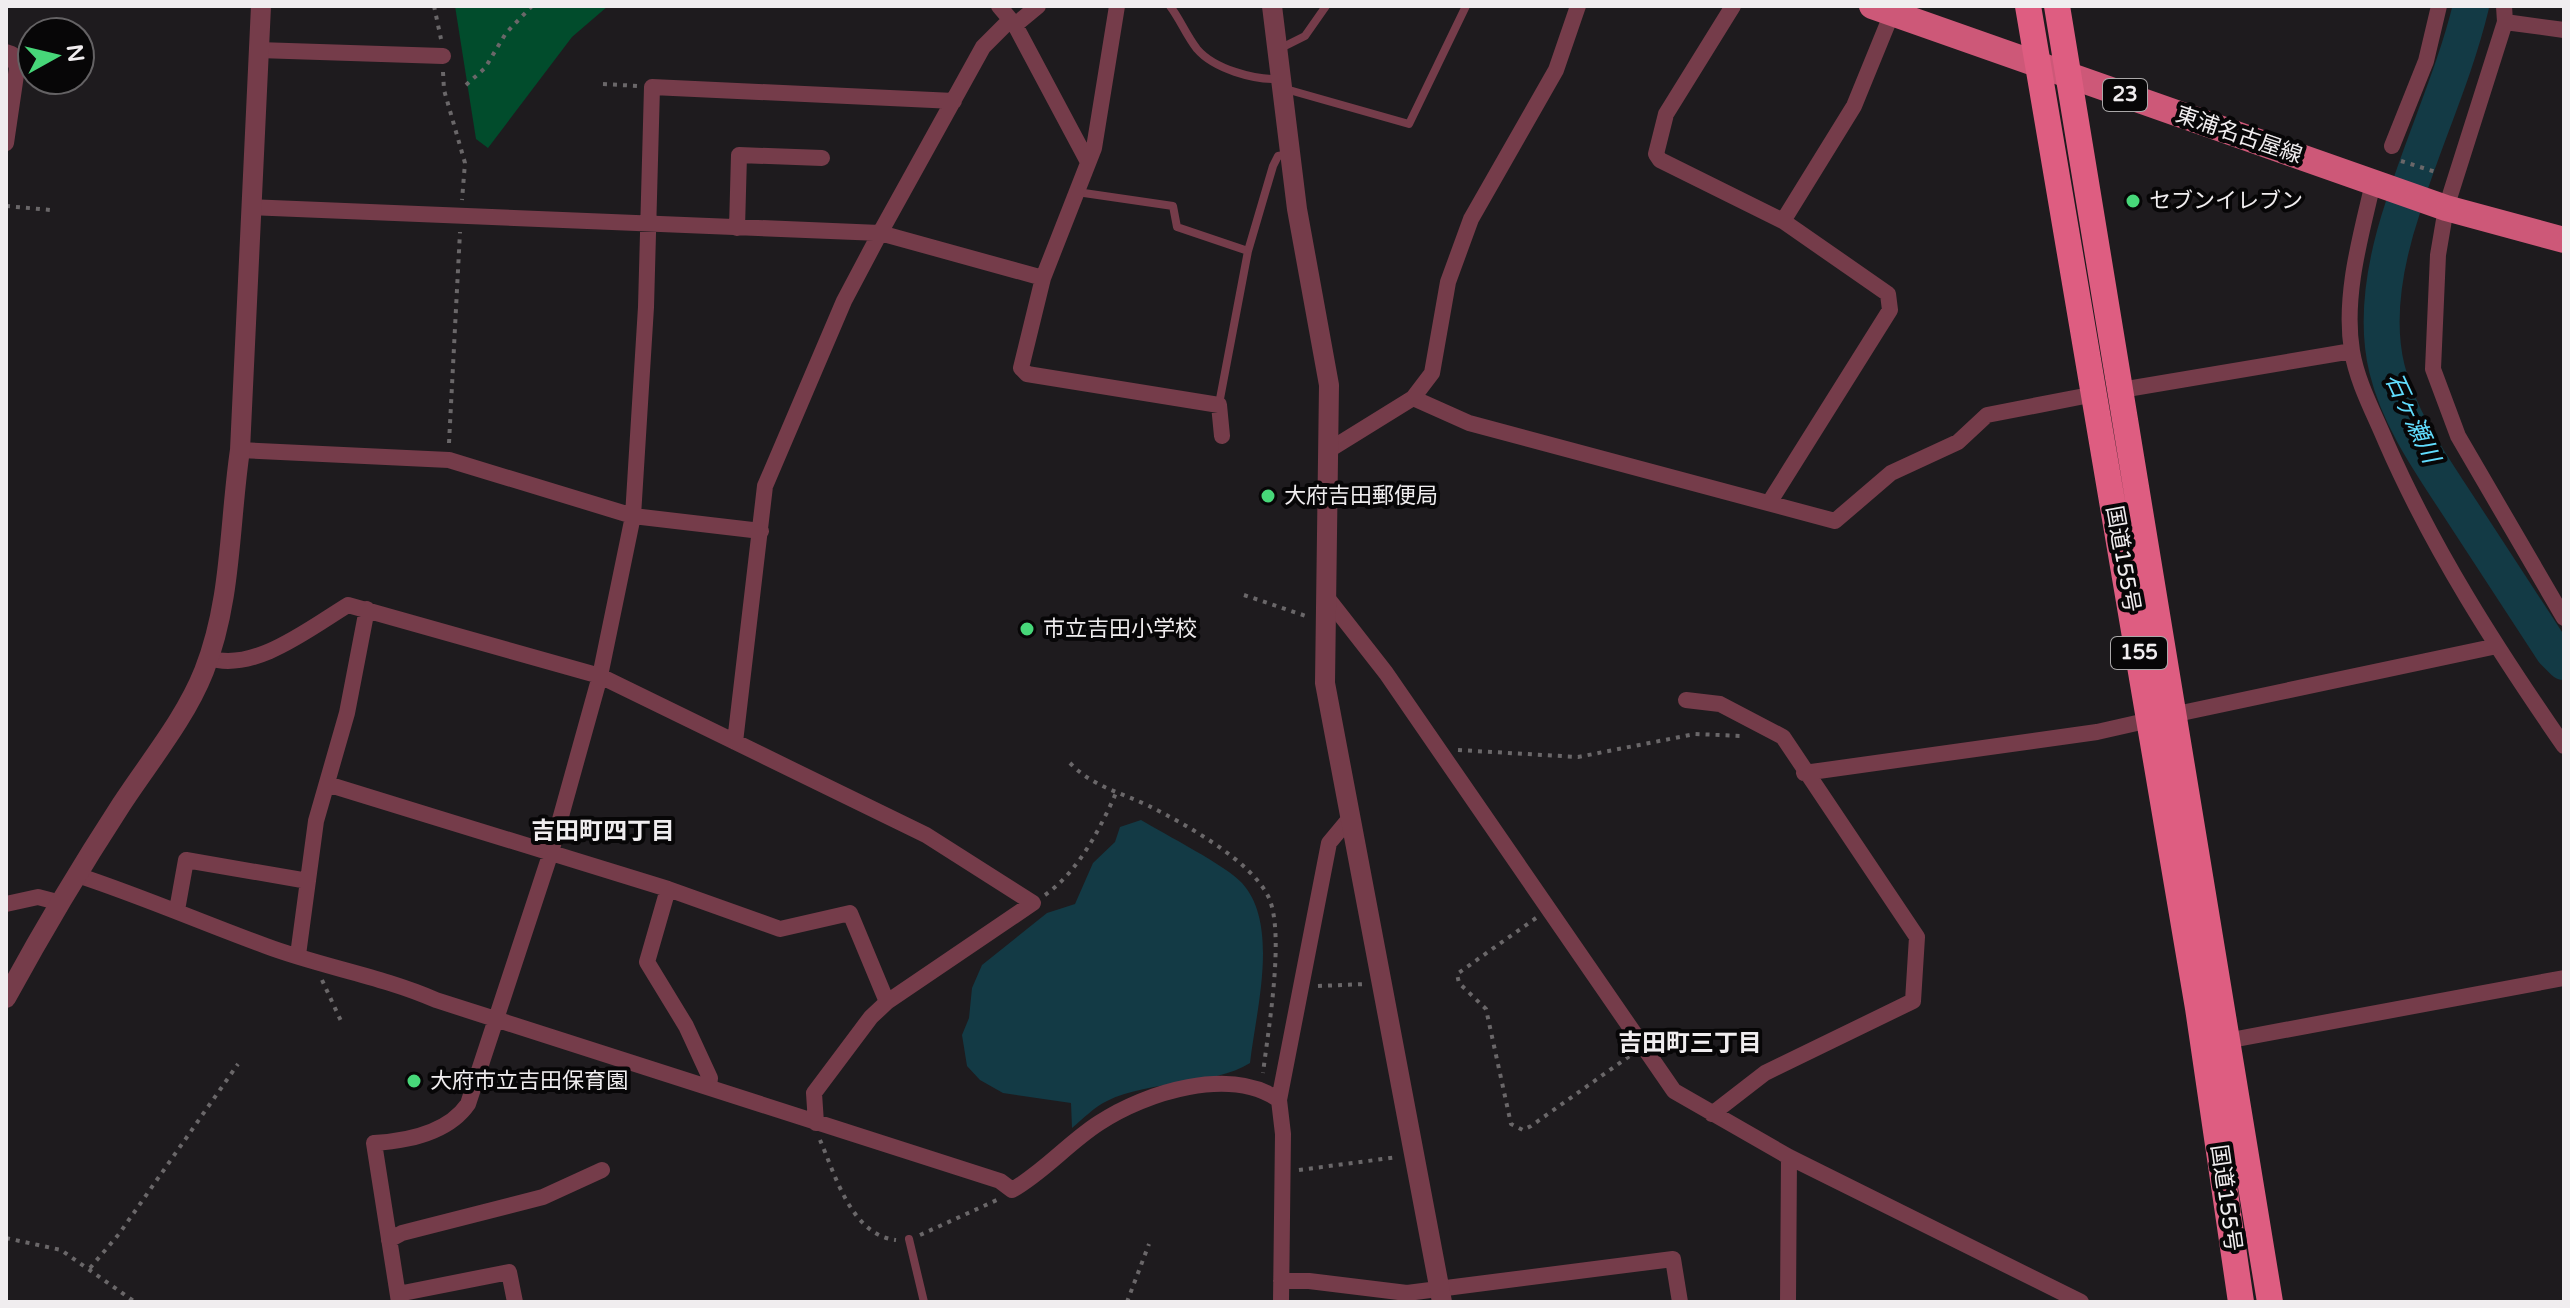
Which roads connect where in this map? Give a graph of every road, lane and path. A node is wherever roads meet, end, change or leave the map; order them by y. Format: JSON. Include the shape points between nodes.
{"nodes":[{"id":1,"x":261,"y":6,"type":"edge"},
{"id":2,"x":532,"y":6,"type":"edge"},
{"id":3,"x":999,"y":6,"type":"edge"},
{"id":4,"x":1038,"y":6,"type":"edge"},
{"id":5,"x":1117,"y":6,"type":"edge"},
{"id":6,"x":1170,"y":6,"type":"edge"},
{"id":7,"x":1272,"y":6,"type":"edge"},
{"id":8,"x":1326,"y":6,"type":"edge"},
{"id":9,"x":1466,"y":6,"type":"edge"},
{"id":10,"x":1578,"y":6,"type":"edge"},
{"id":11,"x":1733,"y":6,"type":"edge"},
{"id":12,"x":2028,"y":6,"type":"edge"},
{"id":13,"x":2057,"y":6,"type":"edge"},
{"id":14,"x":2439,"y":6,"type":"edge"},
{"id":15,"x":1882,"y":10,"type":"edge"},
{"id":16,"x":2504,"y":14,"type":"edge"},
{"id":17,"x":1012,"y":22,"type":"junction"},
{"id":18,"x":2564,"y":30,"type":"edge"},
{"id":19,"x":258,"y":50,"type":"junction"},
{"id":20,"x":1276,"y":50,"type":"junction"},
{"id":21,"x":6,"y":52,"type":"edge"},
{"id":22,"x":443,"y":56,"type":"dead end"},
{"id":23,"x":2038,"y":64,"type":"junction"},
{"id":24,"x":2068,"y":75,"type":"junction"},
{"id":25,"x":1279,"y":83,"type":"junction"},
{"id":26,"x":603,"y":84,"type":"dead end"},
{"id":27,"x":466,"y":85,"type":"dead end"},
{"id":28,"x":652,"y":87,"type":"junction"},
{"id":29,"x":954,"y":101,"type":"junction"},
{"id":30,"x":6,"y":143,"type":"edge"},
{"id":31,"x":2390,"y":151,"type":"joint"},
{"id":32,"x":1289,"y":153,"type":"junction"},
{"id":33,"x":822,"y":158,"type":"dead end"},
{"id":34,"x":1088,"y":162,"type":"junction"},
{"id":35,"x":2456,"y":178,"type":"junction"},
{"id":36,"x":2376,"y":184,"type":"junction"},
{"id":37,"x":1077,"y":192,"type":"junction"},
{"id":38,"x":6,"y":206,"type":"edge"},
{"id":39,"x":250,"y":207,"type":"junction"},
{"id":40,"x":2442,"y":207,"type":"junction"},
{"id":41,"x":51,"y":210,"type":"dead end"},
{"id":42,"x":1783,"y":221,"type":"junction"},
{"id":43,"x":647,"y":225,"type":"junction"},
{"id":44,"x":737,"y":228,"type":"junction"},
{"id":45,"x":880,"y":233,"type":"junction"},
{"id":46,"x":2564,"y":240,"type":"edge"},
{"id":47,"x":1248,"y":251,"type":"junction"},
{"id":48,"x":1043,"y":278,"type":"junction"},
{"id":49,"x":2352,"y":351,"type":"junction"},
{"id":50,"x":2121,"y":390,"type":"junction"},
{"id":51,"x":2095,"y":394,"type":"junction"},
{"id":52,"x":1413,"y":398,"type":"junction"},
{"id":53,"x":1219,"y":405,"type":"junction"},
{"id":54,"x":1222,"y":436,"type":"dead end"},
{"id":55,"x":240,"y":450,"type":"junction"},
{"id":56,"x":1329,"y":450,"type":"junction"},
{"id":57,"x":1769,"y":503,"type":"junction"},
{"id":58,"x":633,"y":516,"type":"junction"},
{"id":59,"x":761,"y":531,"type":"junction"},
{"id":60,"x":1244,"y":595,"type":"dead end"},
{"id":61,"x":1325,"y":595,"type":"junction"},
{"id":62,"x":367,"y":609,"type":"junction"},
{"id":63,"x":2564,"y":618,"type":"edge"},
{"id":64,"x":1325,"y":619,"type":"junction"},
{"id":65,"x":2497,"y":646,"type":"junction"},
{"id":66,"x":209,"y":658,"type":"junction"},
{"id":67,"x":600,"y":676,"type":"junction"},
{"id":68,"x":1686,"y":700,"type":"dead end"},
{"id":69,"x":2161,"y":718,"type":"junction"},
{"id":70,"x":1752,"y":737,"type":"dead end"},
{"id":71,"x":735,"y":742,"type":"junction"},
{"id":72,"x":2564,"y":746,"type":"edge"},
{"id":73,"x":1440,"y":751,"type":"junction"},
{"id":74,"x":1070,"y":763,"type":"dead end"},
{"id":75,"x":1804,"y":773,"type":"junction"},
{"id":76,"x":327,"y":784,"type":"junction"},
{"id":77,"x":1116,"y":793,"type":"junction"},
{"id":78,"x":1349,"y":819,"type":"junction"},
{"id":79,"x":551,"y":852,"type":"junction"},
{"id":80,"x":77,"y":875,"type":"junction"},
{"id":81,"x":308,"y":881,"type":"junction"},
{"id":82,"x":668,"y":889,"type":"junction"},
{"id":83,"x":61,"y":903,"type":"junction"},
{"id":84,"x":1033,"y":903,"type":"junction"},
{"id":85,"x":6,"y":904,"type":"edge"},
{"id":86,"x":177,"y":910,"type":"junction"},
{"id":87,"x":1548,"y":910,"type":"junction"},
{"id":88,"x":298,"y":955,"type":"junction"},
{"id":89,"x":320,"y":961,"type":"junction"},
{"id":90,"x":2564,"y":978,"type":"edge"},
{"id":91,"x":1379,"y":982,"type":"junction"},
{"id":92,"x":1300,"y":984,"type":"junction"},
{"id":93,"x":6,"y":998,"type":"edge"},
{"id":94,"x":887,"y":1002,"type":"junction"},
{"id":95,"x":497,"y":1019,"type":"junction"},
{"id":96,"x":341,"y":1021,"type":"dead end"},
{"id":97,"x":2226,"y":1041,"type":"junction"},
{"id":98,"x":1643,"y":1046,"type":"junction"},
{"id":99,"x":238,"y":1064,"type":"dead end"},
{"id":100,"x":709,"y":1086,"type":"junction"},
{"id":101,"x":1261,"y":1087,"type":"junction"},
{"id":102,"x":1279,"y":1100,"type":"junction"},
{"id":103,"x":1712,"y":1114,"type":"junction"},
{"id":104,"x":816,"y":1123,"type":"junction"},
{"id":105,"x":1412,"y":1155,"type":"junction"},
{"id":106,"x":1789,"y":1157,"type":"junction"},
{"id":107,"x":602,"y":1170,"type":"dead end"},
{"id":108,"x":1282,"y":1172,"type":"junction"},
{"id":109,"x":1012,"y":1190,"type":"junction"},
{"id":110,"x":6,"y":1238,"type":"edge"},
{"id":111,"x":909,"y":1239,"type":"junction"},
{"id":112,"x":389,"y":1240,"type":"junction"},
{"id":113,"x":1149,"y":1244,"type":"dead end"},
{"id":114,"x":90,"y":1268,"type":"junction"},
{"id":115,"x":1281,"y":1281,"type":"junction"},
{"id":116,"x":1440,"y":1295,"type":"edge"},
{"id":117,"x":398,"y":1298,"type":"edge"},
{"id":118,"x":135,"y":1302,"type":"edge"},
{"id":119,"x":515,"y":1302,"type":"edge"},
{"id":120,"x":924,"y":1302,"type":"edge"},
{"id":121,"x":1127,"y":1302,"type":"edge"},
{"id":122,"x":1281,"y":1302,"type":"edge"},
{"id":123,"x":1680,"y":1302,"type":"edge"},
{"id":124,"x":1788,"y":1302,"type":"edge"},
{"id":125,"x":2081,"y":1302,"type":"edge"},
{"id":126,"x":2241,"y":1302,"type":"edge"},
{"id":127,"x":2270,"y":1302,"type":"edge"}],
"edges":[{"from":1,"to":19,"type":"street"},
{"from":2,"to":27,"type":"path"},
{"from":3,"to":17,"type":"street"},
{"from":4,"to":17,"type":"street"},
{"from":5,"to":34,"type":"street"},
{"from":6,"to":25,"type":"lane","via":[[1208,59]]},
{"from":7,"to":20,"type":"street"},
{"from":8,"to":20,"type":"lane","via":[[1305,36]]},
{"from":9,"to":25,"type":"lane","via":[[1409,124]]},
{"from":10,"to":52,"type":"street","via":[[1556,70],[1471,219],[1448,282],[1432,373]]},
{"from":11,"to":42,"type":"street","via":[[1666,114],[1656,154]]},
{"from":12,"to":23,"type":"highway","name":"国道155号","number":"155"},
{"from":13,"to":24,"type":"highway","name":"国道155号","number":"155"},
{"from":14,"to":31,"type":"street","via":[[2426,61]]},
{"from":15,"to":23,"type":"main road","name":"東浦名古屋線","number":"23"},
{"from":15,"to":42,"type":"street","via":[[1854,106]]},
{"from":16,"to":18,"type":"street"},
{"from":16,"to":35,"type":"street"},
{"from":17,"to":29,"type":"street","via":[[983,47]]},
{"from":17,"to":34,"type":"street"},
{"from":19,"to":22,"type":"street"},
{"from":19,"to":39,"type":"street"},
{"from":20,"to":25,"type":"street"},
{"from":21,"to":30,"type":"street","via":[[17,68]]},
{"from":23,"to":24,"type":"main road","name":"東浦名古屋線","number":"23"},
{"from":23,"to":51,"type":"highway","name":"国道155号","number":"155"},
{"from":24,"to":36,"type":"main road","name":"東浦名古屋線","number":"23"},
{"from":24,"to":50,"type":"highway","name":"国道155号","number":"155"},
{"from":25,"to":32,"type":"street"},
{"from":26,"to":28,"type":"path"},
{"from":28,"to":29,"type":"street"},
{"from":28,"to":43,"type":"street"},
{"from":29,"to":45,"type":"street"},
{"from":31,"to":35,"type":"path"},
{"from":32,"to":47,"type":"lane","via":[[1278,156],[1273,166]]},
{"from":32,"to":56,"type":"street","via":[[1329,385]]},
{"from":33,"to":44,"type":"street","via":[[739,155]]},
{"from":34,"to":37,"type":"street"},
{"from":35,"to":40,"type":"street"},
{"from":36,"to":40,"type":"main road","name":"東浦名古屋線","number":"23"},
{"from":36,"to":49,"type":"street","via":[[2351,303]]},
{"from":37,"to":47,"type":"lane","via":[[1173,206],[1177,227]]},
{"from":37,"to":48,"type":"street"},
{"from":38,"to":41,"type":"path"},
{"from":39,"to":43,"type":"street"},
{"from":39,"to":55,"type":"street"},
{"from":40,"to":46,"type":"main road","name":"東浦名古屋線","number":"23"},
{"from":40,"to":63,"type":"street","via":[[2433,369],[2458,436]]},
{"from":42,"to":57,"type":"street","via":[[1888,294],[1890,310]]},
{"from":43,"to":44,"type":"street"},
{"from":43,"to":58,"type":"street"},
{"from":44,"to":45,"type":"street"},
{"from":45,"to":48,"type":"street"},
{"from":45,"to":59,"type":"street","via":[[844,301],[765,486]]},
{"from":47,"to":53,"type":"lane"},
{"from":48,"to":53,"type":"street","via":[[1021,368],[1027,374]]},
{"from":49,"to":50,"type":"street"},
{"from":49,"to":65,"type":"street","via":[[2368,402],[2414,506]]},
{"from":50,"to":69,"type":"highway","name":"国道155号","number":"155"},
{"from":51,"to":57,"type":"street","via":[[1987,415],[1958,442],[1891,473],[1835,521]]},
{"from":51,"to":69,"type":"highway","name":"国道155号","number":"155"},
{"from":52,"to":56,"type":"street"},
{"from":52,"to":57,"type":"street","via":[[1469,423]]},
{"from":53,"to":54,"type":"street"},
{"from":55,"to":58,"type":"street","via":[[449,460]]},
{"from":55,"to":66,"type":"street","via":[[229,519],[227,589]]},
{"from":56,"to":61,"type":"street"},
{"from":58,"to":59,"type":"street"},
{"from":58,"to":67,"type":"street"},
{"from":59,"to":71,"type":"street"},
{"from":60,"to":64,"type":"path"},
{"from":61,"to":64,"type":"street"},
{"from":61,"to":73,"type":"street"},
{"from":62,"to":66,"type":"street","via":[[348,605],[255,656],[225,663]]},
{"from":62,"to":67,"type":"street"},
{"from":62,"to":76,"type":"street"},
{"from":64,"to":78,"type":"street","via":[[1325,683]]},
{"from":65,"to":69,"type":"street"},
{"from":65,"to":72,"type":"street"},
{"from":66,"to":80,"type":"street","via":[[193,695]]},
{"from":67,"to":71,"type":"street"},
{"from":67,"to":79,"type":"street"},
{"from":68,"to":75,"type":"street","via":[[1720,704],[1783,737]]},
{"from":69,"to":75,"type":"street","via":[[2097,732]]},
{"from":69,"to":97,"type":"highway","name":"国道155号","number":"155"},
{"from":69,"to":126,"type":"highway","name":"国道155号","number":"155"},
{"from":70,"to":73,"type":"path","via":[[1695,734],[1578,757]]},
{"from":71,"to":84,"type":"street","via":[[926,835]]},
{"from":73,"to":87,"type":"street"},
{"from":74,"to":77,"type":"path","via":[[1094,784]]},
{"from":75,"to":103,"type":"street","via":[[1917,937],[1913,1001],[1765,1073]]},
{"from":76,"to":79,"type":"street"},
{"from":76,"to":81,"type":"street"},
{"from":77,"to":84,"type":"path","via":[[1066,876]]},
{"from":77,"to":101,"type":"path","via":[[1185,826],[1245,867],[1267,895],[1276,934]]},
{"from":78,"to":91,"type":"street"},
{"from":78,"to":92,"type":"street","via":[[1329,843]]},
{"from":79,"to":82,"type":"street"},
{"from":79,"to":95,"type":"street"},
{"from":80,"to":83,"type":"street"},
{"from":80,"to":86,"type":"street"},
{"from":81,"to":86,"type":"street","via":[[186,860]]},
{"from":81,"to":88,"type":"street"},
{"from":82,"to":94,"type":"street","via":[[780,929],[850,913]]},
{"from":82,"to":100,"type":"street","via":[[647,962],[686,1026]]},
{"from":83,"to":85,"type":"street","via":[[38,897]]},
{"from":83,"to":93,"type":"street"},
{"from":84,"to":94,"type":"street"},
{"from":86,"to":88,"type":"street"},
{"from":87,"to":98,"type":"street"},
{"from":87,"to":98,"type":"path","via":[[1457,974],[1459,983],[1486,1009],[1511,1124],[1523,1130],[1531,1126]]},
{"from":88,"to":89,"type":"street"},
{"from":89,"to":95,"type":"street"},
{"from":89,"to":96,"type":"path","via":[[323,985]]},
{"from":90,"to":97,"type":"street"},
{"from":91,"to":92,"type":"path","via":[[1340,987]]},
{"from":91,"to":105,"type":"street"},
{"from":92,"to":102,"type":"street"},
{"from":94,"to":104,"type":"street","via":[[814,1093]]},
{"from":95,"to":100,"type":"street"},
{"from":95,"to":112,"type":"street","via":[[460,1116],[410,1140],[374,1143]]},
{"from":97,"to":127,"type":"highway","name":"国道155号","number":"155"},
{"from":98,"to":103,"type":"street","via":[[1674,1091]]},
{"from":99,"to":114,"type":"path"},
{"from":100,"to":104,"type":"street"},
{"from":101,"to":102,"type":"street"},
{"from":101,"to":109,"type":"street","via":[[1196,1087],[1121,1109]]},
{"from":102,"to":108,"type":"street"},
{"from":103,"to":106,"type":"street"},
{"from":104,"to":109,"type":"street","via":[[1000,1181]]},
{"from":104,"to":111,"type":"path","via":[[849,1207],[891,1240]]},
{"from":105,"to":108,"type":"path"},
{"from":105,"to":116,"type":"street"},
{"from":106,"to":124,"type":"street"},
{"from":106,"to":125,"type":"street"},
{"from":107,"to":112,"type":"street","via":[[543,1197]]},
{"from":108,"to":115,"type":"street"},
{"from":109,"to":111,"type":"path"},
{"from":110,"to":114,"type":"path","via":[[61,1250]]},
{"from":111,"to":120,"type":"lane"},
{"from":112,"to":117,"type":"street"},
{"from":113,"to":121,"type":"path"},
{"from":114,"to":118,"type":"path"},
{"from":115,"to":116,"type":"street"},
{"from":115,"to":122,"type":"street"},
{"from":116,"to":123,"type":"street","via":[[1673,1259]]},
{"from":117,"to":119,"type":"street","via":[[509,1272]]}]}
